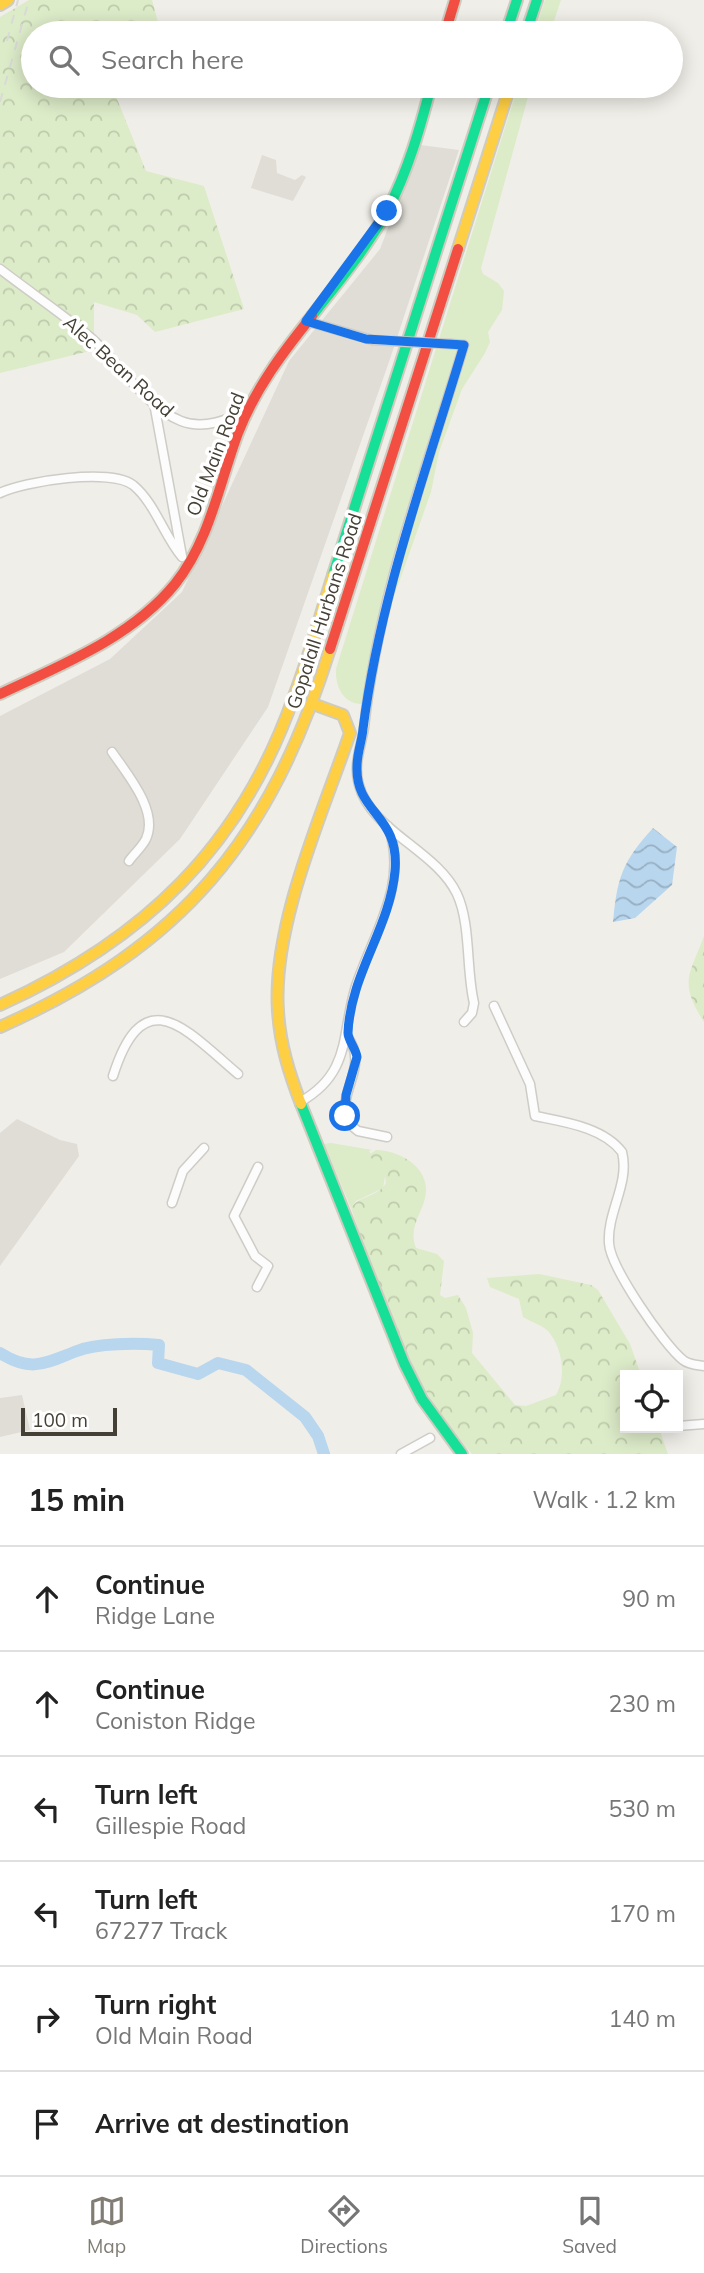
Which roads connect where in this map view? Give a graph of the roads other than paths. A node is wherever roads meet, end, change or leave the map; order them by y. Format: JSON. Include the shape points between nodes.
{"nodes":[{"id":1,"x":8,"y":0,"type":"edge"},
{"id":2,"x":455,"y":0,"type":"edge"},
{"id":3,"x":517,"y":0,"type":"edge"},
{"id":4,"x":537,"y":0,"type":"edge"},
{"id":5,"x":0,"y":5,"type":"edge"},
{"id":6,"x":449,"y":21,"type":"edge"},
{"id":7,"x":510,"y":21,"type":"edge"},
{"id":8,"x":530,"y":21,"type":"edge"},
{"id":9,"x":428,"y":98,"type":"edge"},
{"id":10,"x":485,"y":98,"type":"edge"},
{"id":11,"x":506,"y":98,"type":"edge"},
{"id":12,"x":0,"y":269,"type":"edge"},
{"id":13,"x":306,"y":321,"type":"junction"},
{"id":14,"x":154,"y":403,"type":"junction"},
{"id":15,"x":248,"y":410,"type":"junction"},
{"id":16,"x":0,"y":493,"type":"edge"},
{"id":17,"x":182,"y":557,"type":"junction"},
{"id":18,"x":187,"y":569,"type":"junction"},
{"id":19,"x":297,"y":686,"type":"junction"},
{"id":20,"x":0,"y":694,"type":"edge"},
{"id":21,"x":313,"y":704,"type":"junction"},
{"id":22,"x":285,"y":723,"type":"junction"},
{"id":23,"x":112,"y":752,"type":"dead end"},
{"id":24,"x":388,"y":826,"type":"junction"},
{"id":25,"x":404,"y":836,"type":"junction"},
{"id":26,"x":395,"y":845,"type":"junction"},
{"id":27,"x":128,"y":861,"type":"dead end"},
{"id":28,"x":0,"y":1006,"type":"edge"},
{"id":29,"x":494,"y":1006,"type":"dead end"},
{"id":30,"x":464,"y":1022,"type":"dead end"},
{"id":31,"x":0,"y":1027,"type":"edge"},
{"id":32,"x":347,"y":1036,"type":"junction"},
{"id":33,"x":238,"y":1074,"type":"dead end"},
{"id":34,"x":113,"y":1076,"type":"dead end"},
{"id":35,"x":300,"y":1102,"type":"junction"},
{"id":36,"x":387,"y":1137,"type":"dead end"},
{"id":37,"x":204,"y":1148,"type":"dead end"},
{"id":38,"x":258,"y":1167,"type":"dead end"},
{"id":39,"x":172,"y":1203,"type":"dead end"},
{"id":40,"x":257,"y":1287,"type":"dead end"},
{"id":41,"x":704,"y":1366,"type":"edge"},
{"id":42,"x":704,"y":1424,"type":"edge"},
{"id":43,"x":683,"y":1426,"type":"edge"},
{"id":44,"x":430,"y":1438,"type":"dead end"},
{"id":45,"x":401,"y":1454,"type":"edge"},
{"id":46,"x":462,"y":1454,"type":"edge"}],
"edges":[{"from":1,"to":5,"type":"main road"},
{"from":2,"to":6,"type":"main road"},
{"from":3,"to":7,"type":"main road"},
{"from":4,"to":8,"type":"main road"},
{"from":9,"to":13,"type":"main road","name":"Old Main Road","via":[[387,211]]},
{"from":10,"to":19,"type":"main road","name":"Gopalall Hurbans Road"},
{"from":11,"to":21,"type":"main road","name":"Gopalall Hurbans Road"},
{"from":12,"to":14,"type":"street","name":"Alec Bean Road","via":[[93,340]]},
{"from":13,"to":15,"type":"main road","name":"Old Main Road"},
{"from":13,"to":24,"type":"street","bridge":true,"via":[[372,340],[464,345],[390,585],[366,704],[357,778],[366,801]]},
{"from":14,"to":15,"type":"street","name":"Alec Bean Road","via":[[180,420],[200,425]]},
{"from":14,"to":17,"type":"street"},
{"from":15,"to":18,"type":"main road","name":"Old Main Road"},
{"from":16,"to":17,"type":"street","via":[[30,483],[93,478],[123,481],[136,489]]},
{"from":17,"to":18,"type":"street"},
{"from":18,"to":20,"type":"main road","name":"Old Main Road","via":[[166,594],[113,636]]},
{"from":19,"to":21,"type":"main road"},
{"from":19,"to":22,"type":"main road","name":"Gopalall Hurbans Road"},
{"from":21,"to":22,"type":"main road","via":[[302,707]]},
{"from":21,"to":31,"type":"main road","name":"Gopalall Hurbans Road","via":[[267,805],[230,860],[191,904],[144,947],[99,978]]},
{"from":21,"to":35,"type":"main road","via":[[342,713],[349,721],[350,733],[279,954],[280,1040]]},
{"from":22,"to":28,"type":"main road","name":"Gopalall Hurbans Road","via":[[233,823],[161,905],[85,963]]},
{"from":23,"to":27,"type":"street","via":[[146,811],[145,840]]},
{"from":24,"to":25,"type":"street"},
{"from":24,"to":26,"type":"street"},
{"from":25,"to":26,"type":"street"},
{"from":25,"to":30,"type":"street","via":[[458,897],[474,1003]]},
{"from":26,"to":32,"type":"street","via":[[390,898],[357,984]]},
{"from":29,"to":41,"type":"street","via":[[530,1084],[535,1116],[583,1127],[622,1152],[623,1178],[609,1228],[616,1266],[628,1290],[677,1354],[690,1364]]},
{"from":32,"to":35,"type":"street","via":[[328,1081]]},
{"from":32,"to":36,"type":"street","via":[[357,1057],[344,1105],[347,1122],[358,1131]]},
{"from":33,"to":34,"type":"street","via":[[191,1034],[164,1019],[150,1019],[127,1043]]},
{"from":35,"to":46,"type":"main road","via":[[412,1381]]},
{"from":37,"to":39,"type":"street","via":[[183,1171]]},
{"from":38,"to":40,"type":"street","via":[[234,1216],[255,1256],[268,1266]]},
{"from":42,"to":43,"type":"street"},
{"from":44,"to":45,"type":"street"}]}
